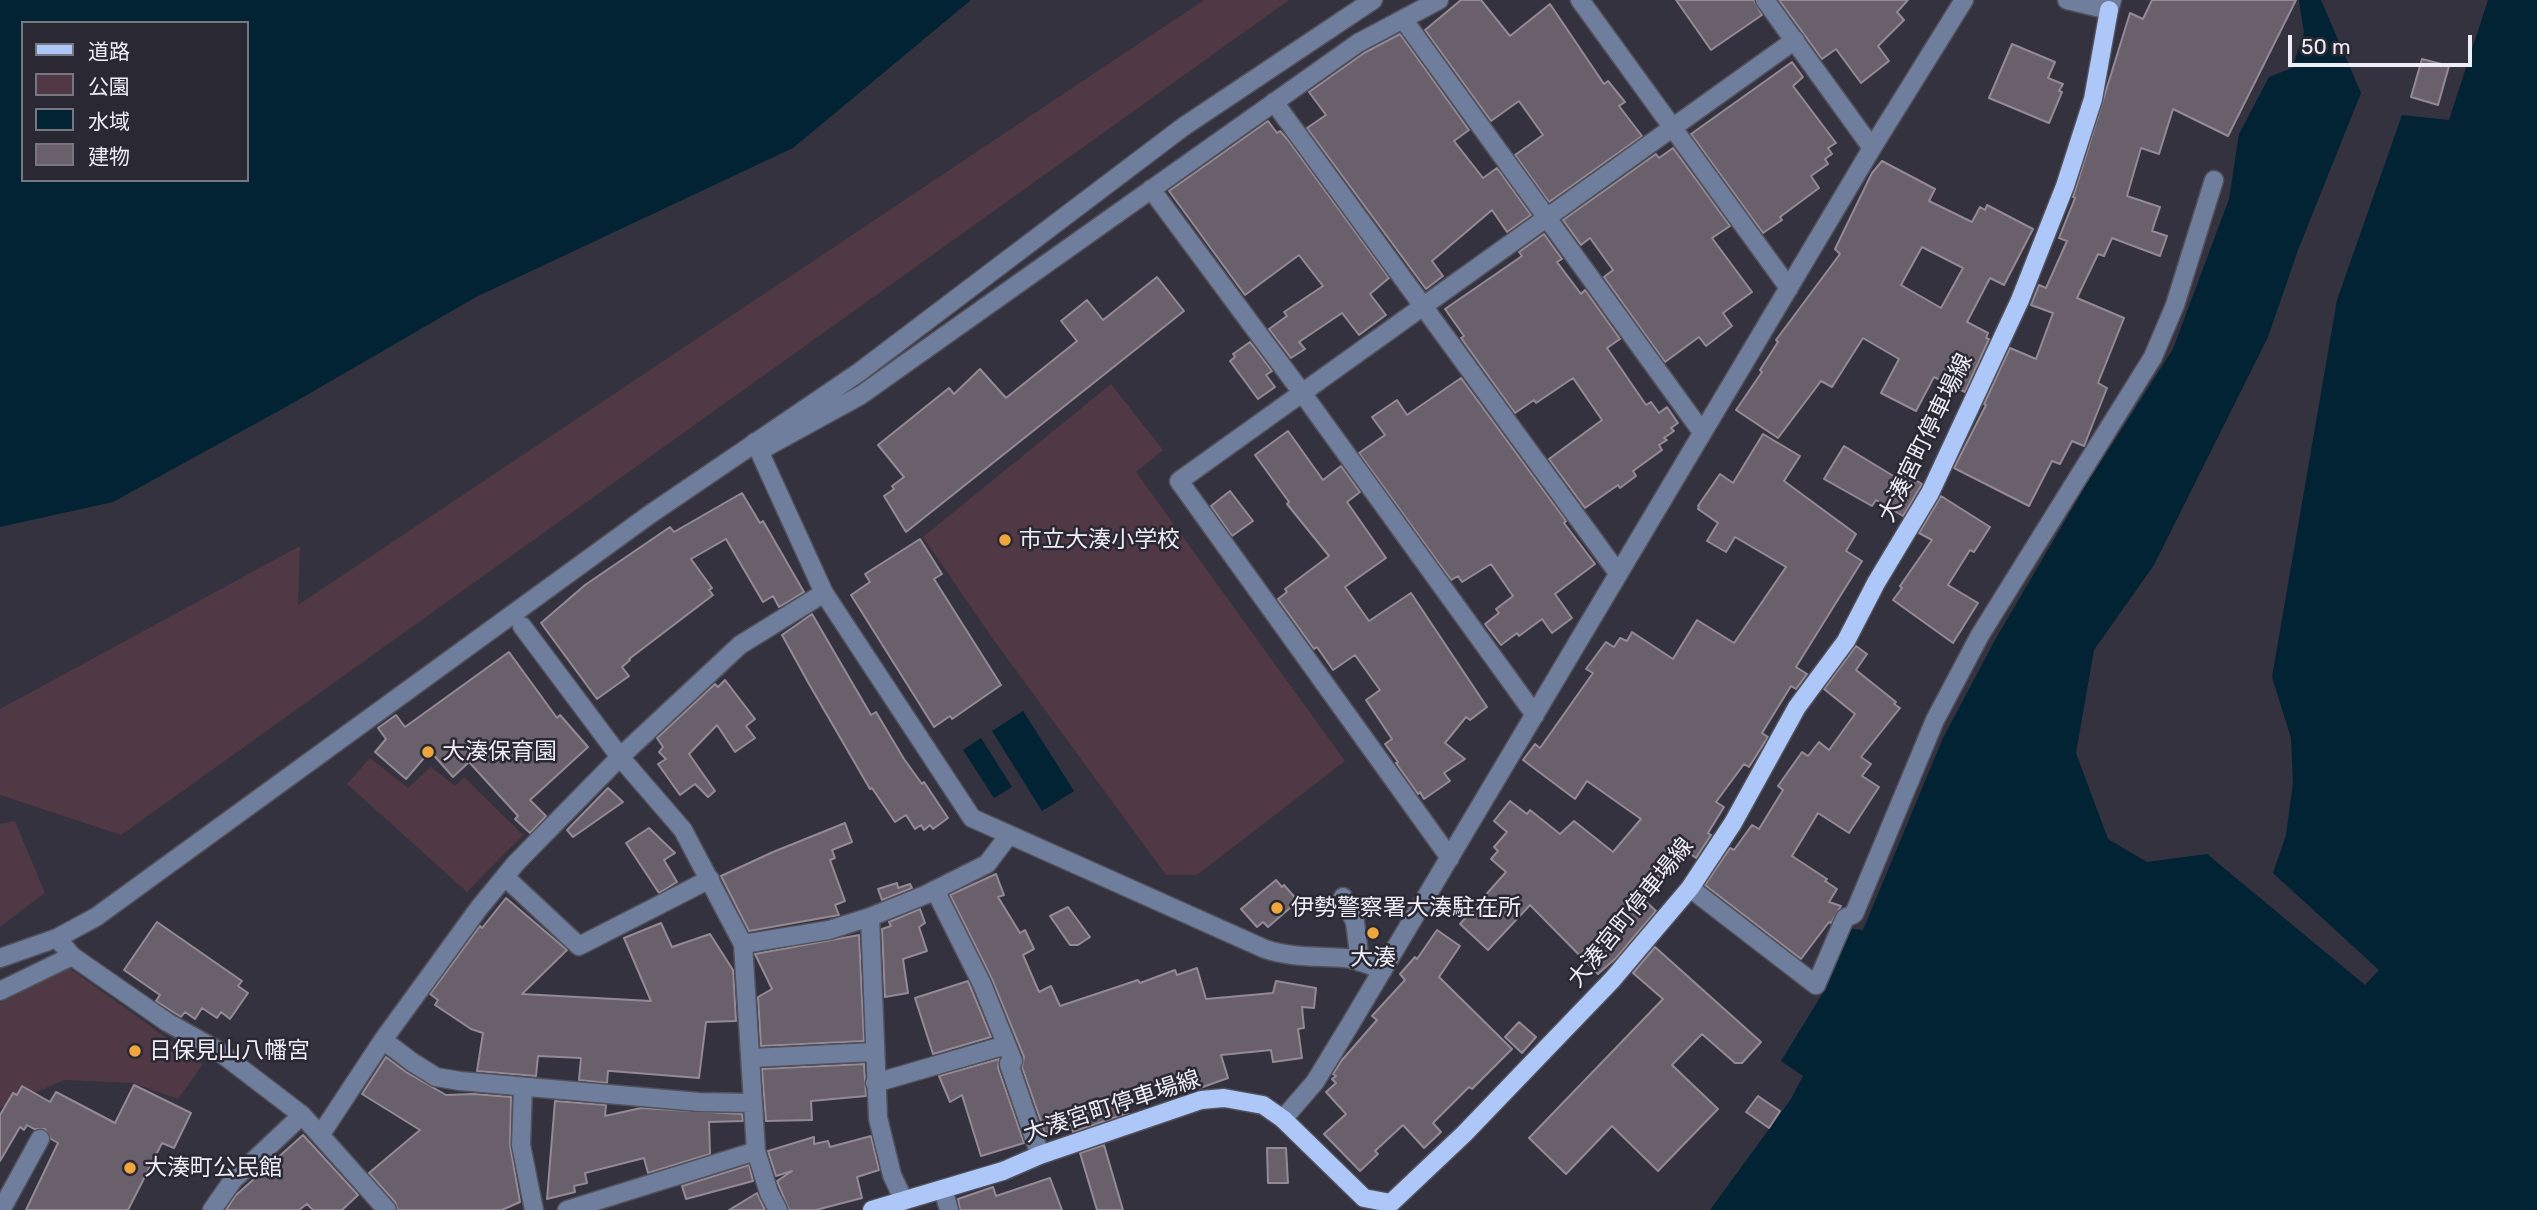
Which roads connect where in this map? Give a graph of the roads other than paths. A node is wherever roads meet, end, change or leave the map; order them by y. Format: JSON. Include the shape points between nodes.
{"nodes":[{"id":1,"x":1373,"y":0,"type":"edge"},
{"id":2,"x":1440,"y":0,"type":"edge"},
{"id":3,"x":1580,"y":0,"type":"edge"},
{"id":4,"x":1765,"y":0,"type":"edge"},
{"id":5,"x":1964,"y":0,"type":"edge"},
{"id":6,"x":2067,"y":0,"type":"edge"},
{"id":7,"x":2110,"y":5,"type":"edge"},
{"id":8,"x":1403,"y":19,"type":"junction"},
{"id":9,"x":1795,"y":40,"type":"junction"},
{"id":10,"x":1274,"y":102,"type":"junction"},
{"id":11,"x":1672,"y":127,"type":"junction"},
{"id":12,"x":1872,"y":148,"type":"junction"},
{"id":13,"x":2214,"y":180,"type":"dead end"},
{"id":14,"x":1151,"y":189,"type":"junction"},
{"id":15,"x":1548,"y":216,"type":"junction"},
{"id":16,"x":1789,"y":288,"type":"junction"},
{"id":17,"x":1425,"y":307,"type":"junction"},
{"id":18,"x":1303,"y":394,"type":"junction"},
{"id":19,"x":1702,"y":432,"type":"junction"},
{"id":20,"x":757,"y":446,"type":"junction"},
{"id":21,"x":1618,"y":573,"type":"junction"},
{"id":22,"x":824,"y":593,"type":"junction"},
{"id":23,"x":522,"y":626,"type":"dead end"},
{"id":24,"x":1535,"y":715,"type":"junction"},
{"id":25,"x":620,"y":757,"type":"junction"},
{"id":26,"x":1009,"y":835,"type":"junction"},
{"id":27,"x":1451,"y":858,"type":"junction"},
{"id":28,"x":505,"y":877,"type":"junction"},
{"id":29,"x":710,"y":879,"type":"junction"},
{"id":30,"x":1690,"y":888,"type":"junction"},
{"id":31,"x":935,"y":890,"type":"junction"},
{"id":32,"x":1343,"y":897,"type":"dead end"},
{"id":33,"x":870,"y":917,"type":"junction"},
{"id":34,"x":57,"y":938,"type":"junction"},
{"id":35,"x":743,"y":944,"type":"junction"},
{"id":36,"x":72,"y":956,"type":"junction"},
{"id":37,"x":0,"y":958,"type":"edge"},
{"id":38,"x":1360,"y":962,"type":"junction"},
{"id":39,"x":1383,"y":970,"type":"junction"},
{"id":40,"x":0,"y":991,"type":"edge"},
{"id":41,"x":383,"y":1040,"type":"junction"},
{"id":42,"x":874,"y":1052,"type":"junction"},
{"id":43,"x":1009,"y":1053,"type":"junction"},
{"id":44,"x":751,"y":1058,"type":"junction"},
{"id":45,"x":875,"y":1083,"type":"junction"},
{"id":46,"x":523,"y":1087,"type":"junction"},
{"id":47,"x":753,"y":1102,"type":"junction"},
{"id":48,"x":302,"y":1115,"type":"junction"},
{"id":49,"x":1283,"y":1119,"type":"junction"},
{"id":50,"x":321,"y":1134,"type":"junction"},
{"id":51,"x":40,"y":1139,"type":"dead end"},
{"id":52,"x":756,"y":1151,"type":"junction"},
{"id":53,"x":1040,"y":1155,"type":"junction"},
{"id":54,"x":943,"y":1189,"type":"junction"},
{"id":55,"x":904,"y":1201,"type":"junction"},
{"id":56,"x":1,"y":1210,"type":"edge"},
{"id":57,"x":212,"y":1210,"type":"edge"},
{"id":58,"x":387,"y":1210,"type":"edge"},
{"id":59,"x":534,"y":1210,"type":"edge"},
{"id":60,"x":567,"y":1210,"type":"edge"},
{"id":61,"x":778,"y":1210,"type":"edge"},
{"id":62,"x":872,"y":1210,"type":"edge"},
{"id":63,"x":949,"y":1210,"type":"edge"}],
"edges":[{"from":1,"to":20,"type":"street","via":[[1183,127]]},
{"from":2,"to":8,"type":"street"},
{"from":3,"to":11,"type":"street"},
{"from":4,"to":9,"type":"street"},
{"from":5,"to":12,"type":"street"},
{"from":6,"to":7,"type":"street"},
{"from":7,"to":30,"type":"main road","name":"大湊宮町停車場線","via":[[2093,99],[2065,186],[2020,300],[1930,493],[1846,641],[1797,707]]},
{"from":8,"to":10,"type":"street","via":[[1358,43]]},
{"from":8,"to":15,"type":"street"},
{"from":9,"to":11,"type":"street"},
{"from":9,"to":12,"type":"street"},
{"from":10,"to":14,"type":"street"},
{"from":10,"to":17,"type":"street"},
{"from":11,"to":15,"type":"street"},
{"from":11,"to":16,"type":"street"},
{"from":12,"to":16,"type":"street"},
{"from":13,"to":30,"type":"street","via":[[2175,305],[2153,357],[1980,635],[1935,720],[1854,914],[1844,918],[1816,985]]},
{"from":14,"to":18,"type":"street"},
{"from":14,"to":20,"type":"street","via":[[861,396]]},
{"from":15,"to":17,"type":"street"},
{"from":15,"to":19,"type":"street"},
{"from":16,"to":19,"type":"street"},
{"from":17,"to":18,"type":"street"},
{"from":17,"to":21,"type":"street"},
{"from":18,"to":24,"type":"street"},
{"from":18,"to":27,"type":"street","via":[[1179,481]]},
{"from":19,"to":21,"type":"street"},
{"from":20,"to":22,"type":"street"},
{"from":20,"to":34,"type":"street","via":[[638,523],[96,917]]},
{"from":21,"to":24,"type":"street"},
{"from":22,"to":25,"type":"street","via":[[740,645]]},
{"from":22,"to":26,"type":"street","via":[[972,818]]},
{"from":23,"to":25,"type":"street"},
{"from":24,"to":27,"type":"street"},
{"from":25,"to":28,"type":"street"},
{"from":25,"to":29,"type":"street","via":[[683,830]]},
{"from":26,"to":31,"type":"street","via":[[986,864]]},
{"from":26,"to":38,"type":"street","via":[[1265,949]]},
{"from":27,"to":39,"type":"street"},
{"from":28,"to":29,"type":"street","via":[[579,946]]},
{"from":28,"to":41,"type":"street"},
{"from":29,"to":35,"type":"street"},
{"from":30,"to":49,"type":"main road","name":"大湊宮町停車場線","via":[[1603,990],[1391,1203],[1364,1198]]},
{"from":31,"to":33,"type":"street"},
{"from":31,"to":43,"type":"street","via":[[982,984]]},
{"from":32,"to":38,"type":"street","via":[[1354,922]]},
{"from":33,"to":35,"type":"street","via":[[829,930]]},
{"from":33,"to":42,"type":"street"},
{"from":34,"to":36,"type":"street"},
{"from":34,"to":37,"type":"street"},
{"from":35,"to":44,"type":"street"},
{"from":36,"to":40,"type":"street"},
{"from":36,"to":48,"type":"street","via":[[167,1022],[217,1050]]},
{"from":38,"to":39,"type":"street"},
{"from":39,"to":49,"type":"street","via":[[1315,1082]]},
{"from":41,"to":46,"type":"street","via":[[436,1077]]},
{"from":41,"to":50,"type":"street"},
{"from":42,"to":44,"type":"street"},
{"from":42,"to":45,"type":"street"},
{"from":43,"to":45,"type":"street"},
{"from":43,"to":53,"type":"street"},
{"from":44,"to":47,"type":"street"},
{"from":45,"to":55,"type":"street","via":[[884,1146]]},
{"from":46,"to":47,"type":"street","via":[[699,1102]]},
{"from":46,"to":59,"type":"street","via":[[521,1145]]},
{"from":47,"to":52,"type":"street"},
{"from":48,"to":50,"type":"street"},
{"from":48,"to":57,"type":"street","via":[[233,1180]]},
{"from":49,"to":53,"type":"main road","name":"大湊宮町停車場線","via":[[1263,1105],[1224,1098],[1201,1100]]},
{"from":50,"to":58,"type":"street"},
{"from":51,"to":56,"type":"street"},
{"from":52,"to":60,"type":"street"},
{"from":52,"to":61,"type":"street"},
{"from":53,"to":54,"type":"main road","name":"大湊宮町停車場線"},
{"from":54,"to":55,"type":"main road","name":"大湊宮町停車場線"},
{"from":54,"to":63,"type":"street"},
{"from":55,"to":62,"type":"main road","name":"大湊宮町停車場線"}]}
